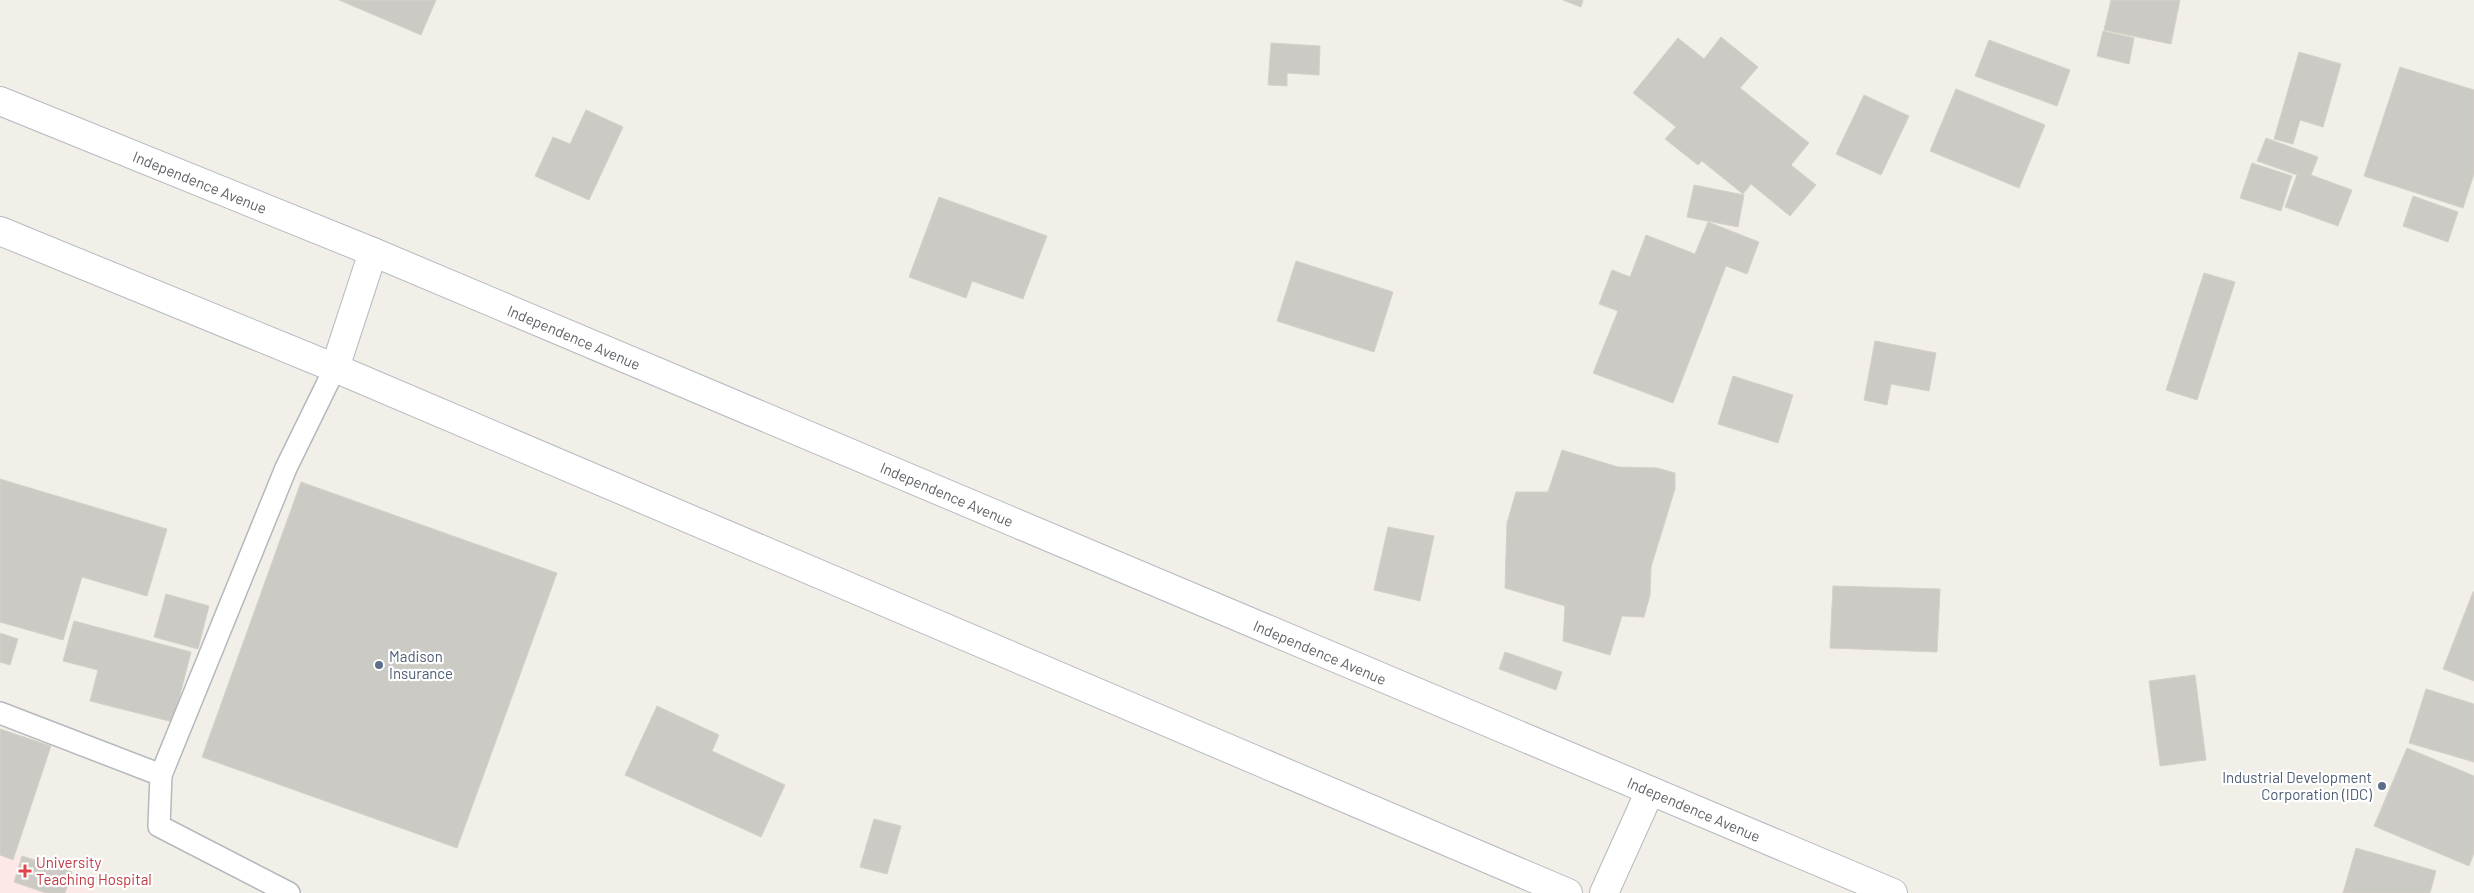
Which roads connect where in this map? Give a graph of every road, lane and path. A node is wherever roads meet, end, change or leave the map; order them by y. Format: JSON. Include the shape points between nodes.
{"nodes":[{"id":1,"x":0,"y":101,"type":"edge"},
{"id":2,"x":0,"y":231,"type":"edge"},
{"id":3,"x":372,"y":252,"type":"junction"},
{"id":4,"x":334,"y":368,"type":"junction"},
{"id":5,"x":0,"y":713,"type":"edge"},
{"id":6,"x":160,"y":775,"type":"junction"},
{"id":7,"x":1650,"y":791,"type":"junction"},
{"id":8,"x":289,"y":893,"type":"edge"},
{"id":9,"x":1568,"y":893,"type":"edge"},
{"id":10,"x":1604,"y":893,"type":"edge"},
{"id":11,"x":1892,"y":893,"type":"edge"}],
"edges":[{"from":1,"to":3,"type":"main road","name":"Independence Avenue"},
{"from":2,"to":4,"type":"main road"},
{"from":3,"to":4,"type":"main road"},
{"from":3,"to":7,"type":"main road","name":"Independence Avenue"},
{"from":4,"to":6,"type":"lane","via":[[286,468]]},
{"from":4,"to":9,"type":"main road"},
{"from":5,"to":6,"type":"lane"},
{"from":6,"to":8,"type":"lane","via":[[159,826]]},
{"from":7,"to":10,"type":"main road"},
{"from":7,"to":11,"type":"main road","name":"Independence Avenue"}]}
